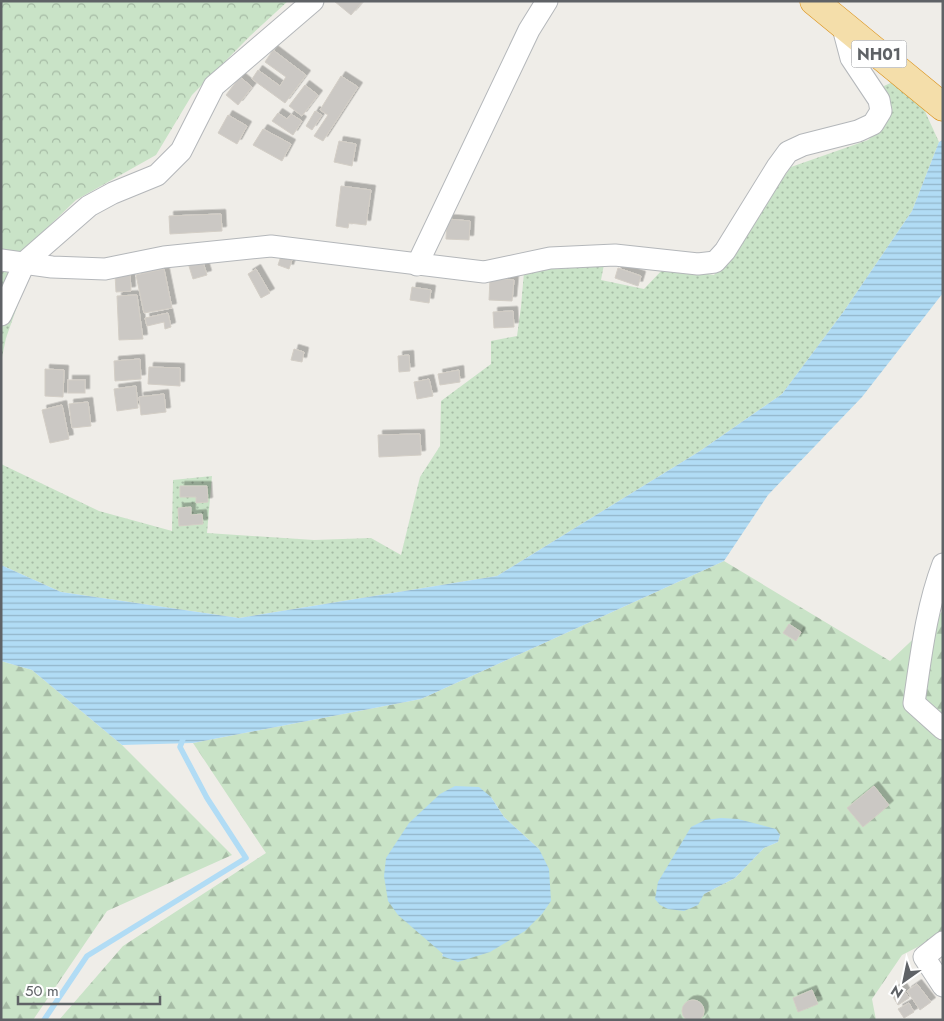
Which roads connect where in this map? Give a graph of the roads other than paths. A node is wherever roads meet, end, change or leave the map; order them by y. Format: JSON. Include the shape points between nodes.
{"nodes":[{"id":1,"x":313,"y":1,"type":"edge"},
{"id":2,"x":547,"y":1,"type":"edge"},
{"id":3,"x":814,"y":1,"type":"edge"},
{"id":4,"x":842,"y":24,"type":"junction"},
{"id":5,"x":941,"y":103,"type":"edge"},
{"id":6,"x":1,"y":260,"type":"edge"},
{"id":7,"x":25,"y":262,"type":"junction"},
{"id":8,"x":417,"y":265,"type":"junction"},
{"id":9,"x":1,"y":315,"type":"edge"},
{"id":10,"x":943,"y":564,"type":"edge"},
{"id":11,"x":943,"y":729,"type":"edge"},
{"id":12,"x":943,"y":942,"type":"edge"},
{"id":13,"x":943,"y":986,"type":"edge"}],
"edges":[{"from":1,"to":7,"type":"street","via":[[214,86],[181,151],[157,175],[90,206]]},
{"from":2,"to":8,"type":"street","via":[[529,30]]},
{"from":3,"to":4,"type":"highway","number":"NH01"},
{"from":4,"to":5,"type":"highway","number":"NH01"},
{"from":4,"to":8,"type":"street","via":[[851,58],[879,100],[881,112],[872,124],[858,131],[788,152],[715,262],[698,264],[614,255],[550,258],[484,272]]},
{"from":6,"to":7,"type":"street"},
{"from":7,"to":8,"type":"street","via":[[52,267],[105,269],[164,257],[270,246]]},
{"from":7,"to":9,"type":"street"},
{"from":10,"to":11,"type":"street","via":[[928,613],[914,703]]},
{"from":12,"to":13,"type":"street","via":[[924,957]]}]}
